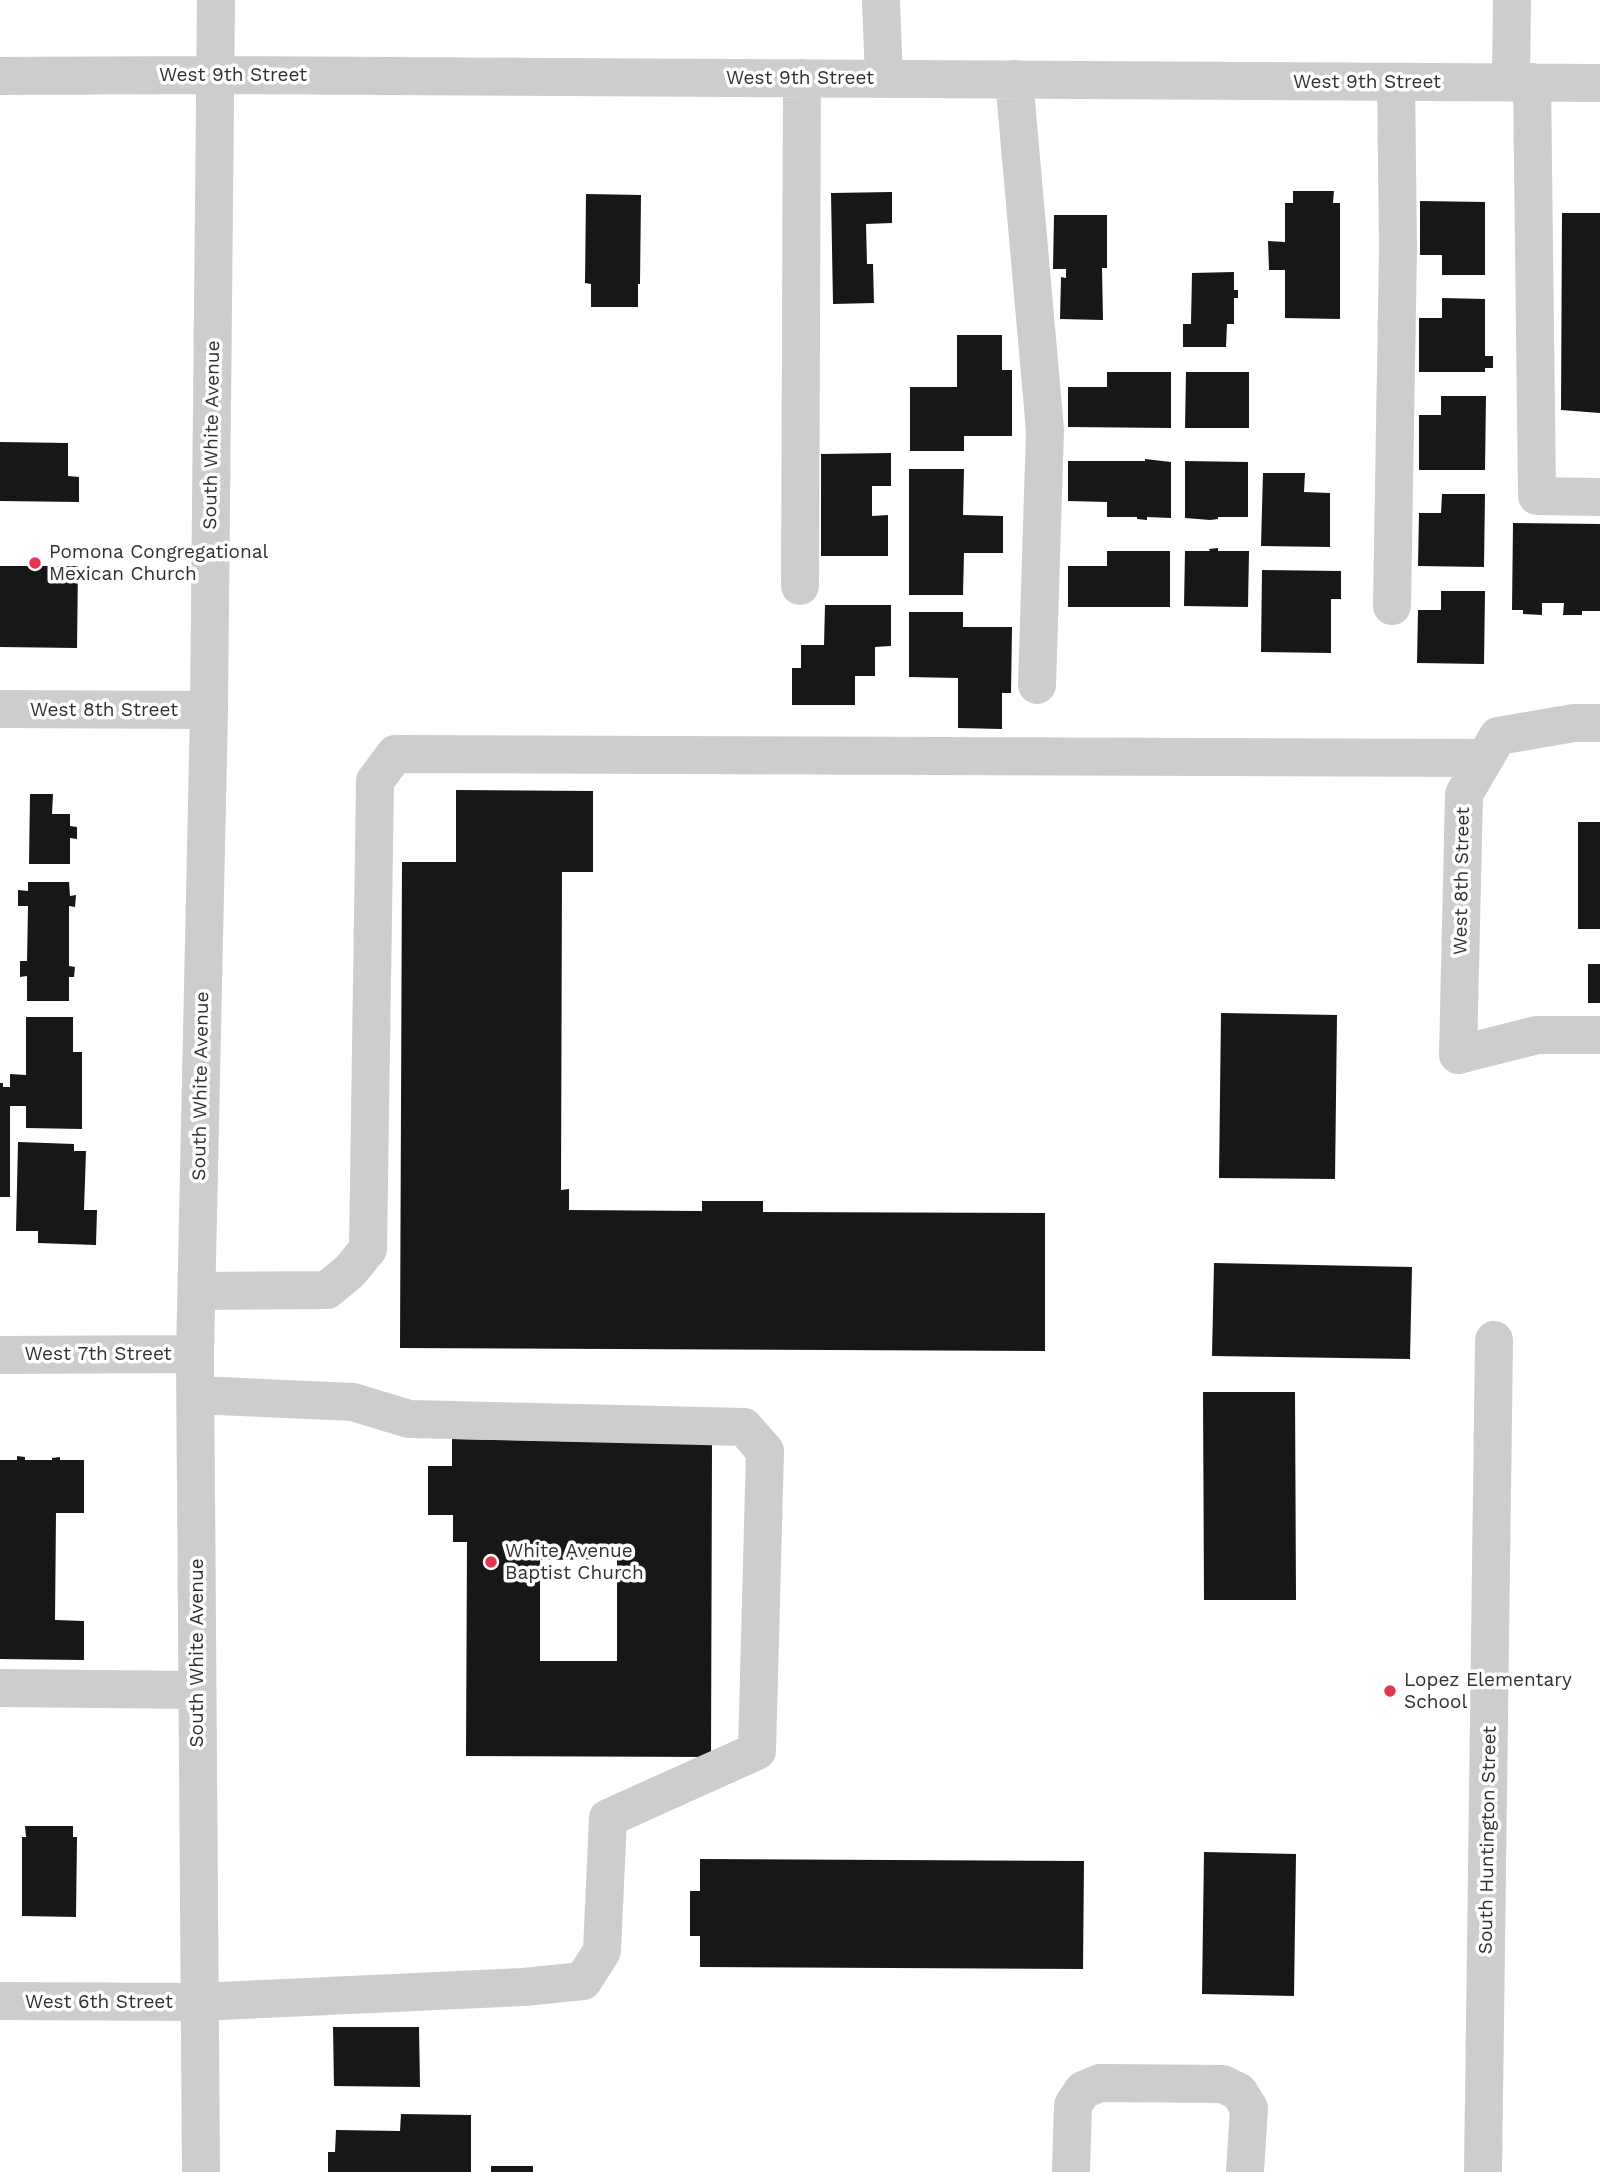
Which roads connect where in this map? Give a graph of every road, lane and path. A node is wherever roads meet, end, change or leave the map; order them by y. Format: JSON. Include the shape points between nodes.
{"nodes":[{"id":1,"x":216,"y":0,"type":"edge"},
{"id":2,"x":881,"y":0,"type":"edge"},
{"id":3,"x":1511,"y":0,"type":"edge"},
{"id":4,"x":216,"y":75,"type":"junction"},
{"id":5,"x":0,"y":76,"type":"edge"},
{"id":6,"x":802,"y":78,"type":"junction"},
{"id":7,"x":884,"y":78,"type":"junction"},
{"id":8,"x":1014,"y":79,"type":"junction"},
{"id":9,"x":1396,"y":82,"type":"junction"},
{"id":10,"x":1521,"y":82,"type":"junction"},
{"id":11,"x":1600,"y":83,"type":"edge"},
{"id":12,"x":1600,"y":497,"type":"edge"},
{"id":13,"x":800,"y":586,"type":"dead end"},
{"id":14,"x":1392,"y":606,"type":"dead end"},
{"id":15,"x":1037,"y":685,"type":"dead end"},
{"id":16,"x":0,"y":709,"type":"edge"},
{"id":17,"x":209,"y":710,"type":"junction"},
{"id":18,"x":1600,"y":723,"type":"edge"},
{"id":19,"x":1485,"y":758,"type":"junction"},
{"id":20,"x":1600,"y":1035,"type":"edge"},
{"id":21,"x":197,"y":1291,"type":"junction"},
{"id":22,"x":1494,"y":1340,"type":"dead end"},
{"id":23,"x":0,"y":1354,"type":"edge"},
{"id":24,"x":195,"y":1354,"type":"junction"},
{"id":25,"x":196,"y":1395,"type":"junction"},
{"id":26,"x":0,"y":1688,"type":"edge"},
{"id":27,"x":197,"y":1690,"type":"junction"},
{"id":28,"x":0,"y":2001,"type":"edge"},
{"id":29,"x":198,"y":2002,"type":"junction"},
{"id":30,"x":201,"y":2172,"type":"edge"},
{"id":31,"x":1071,"y":2172,"type":"edge"},
{"id":32,"x":1245,"y":2172,"type":"edge"},
{"id":33,"x":1483,"y":2172,"type":"edge"}],
"edges":[{"from":1,"to":4,"type":"street","name":"South White Avenue"},
{"from":2,"to":7,"type":"street"},
{"from":3,"to":10,"type":"street"},
{"from":4,"to":5,"type":"street","name":"West 9th Street"},
{"from":4,"to":6,"type":"street","name":"West 9th Street"},
{"from":4,"to":17,"type":"street","name":"South White Avenue"},
{"from":6,"to":7,"type":"street","name":"West 9th Street"},
{"from":6,"to":13,"type":"street"},
{"from":7,"to":8,"type":"street","name":"West 9th Street"},
{"from":8,"to":9,"type":"street","name":"West 9th Street"},
{"from":8,"to":15,"type":"street","via":[[1045,430]]},
{"from":9,"to":10,"type":"street","name":"West 9th Street"},
{"from":9,"to":14,"type":"street"},
{"from":10,"to":11,"type":"street","name":"West 9th Street"},
{"from":10,"to":12,"type":"street","via":[[1537,496]]},
{"from":16,"to":17,"type":"street","name":"West 8th Street"},
{"from":17,"to":21,"type":"street","name":"South White Avenue"},
{"from":18,"to":19,"type":"street","name":"West 8th Street","via":[[1498,736]]},
{"from":19,"to":20,"type":"street","name":"West 8th Street","via":[[1464,794],[1458,1055],[1537,1035]]},
{"from":19,"to":21,"type":"street","via":[[395,754],[375,781],[368,1249],[327,1290]]},
{"from":21,"to":24,"type":"street","name":"South White Avenue"},
{"from":22,"to":33,"type":"street","name":"South Huntington Street"},
{"from":23,"to":24,"type":"street","name":"West 7th Street"},
{"from":24,"to":25,"type":"street","name":"South White Avenue"},
{"from":25,"to":27,"type":"street","name":"South White Avenue"},
{"from":25,"to":29,"type":"street","name":"West 6th Street","via":[[353,1402],[409,1419],[744,1427],[765,1451],[757,1751],[608,1818],[602,1951],[583,1980],[524,1987]]},
{"from":26,"to":27,"type":"street"},
{"from":27,"to":29,"type":"street","name":"South White Avenue"},
{"from":28,"to":29,"type":"street","name":"West 6th Street"},
{"from":29,"to":30,"type":"street","name":"South White Avenue"},
{"from":31,"to":32,"type":"street","via":[[1073,2105],[1083,2090],[1100,2084],[1223,2084],[1239,2092],[1249,2108]]}]}
